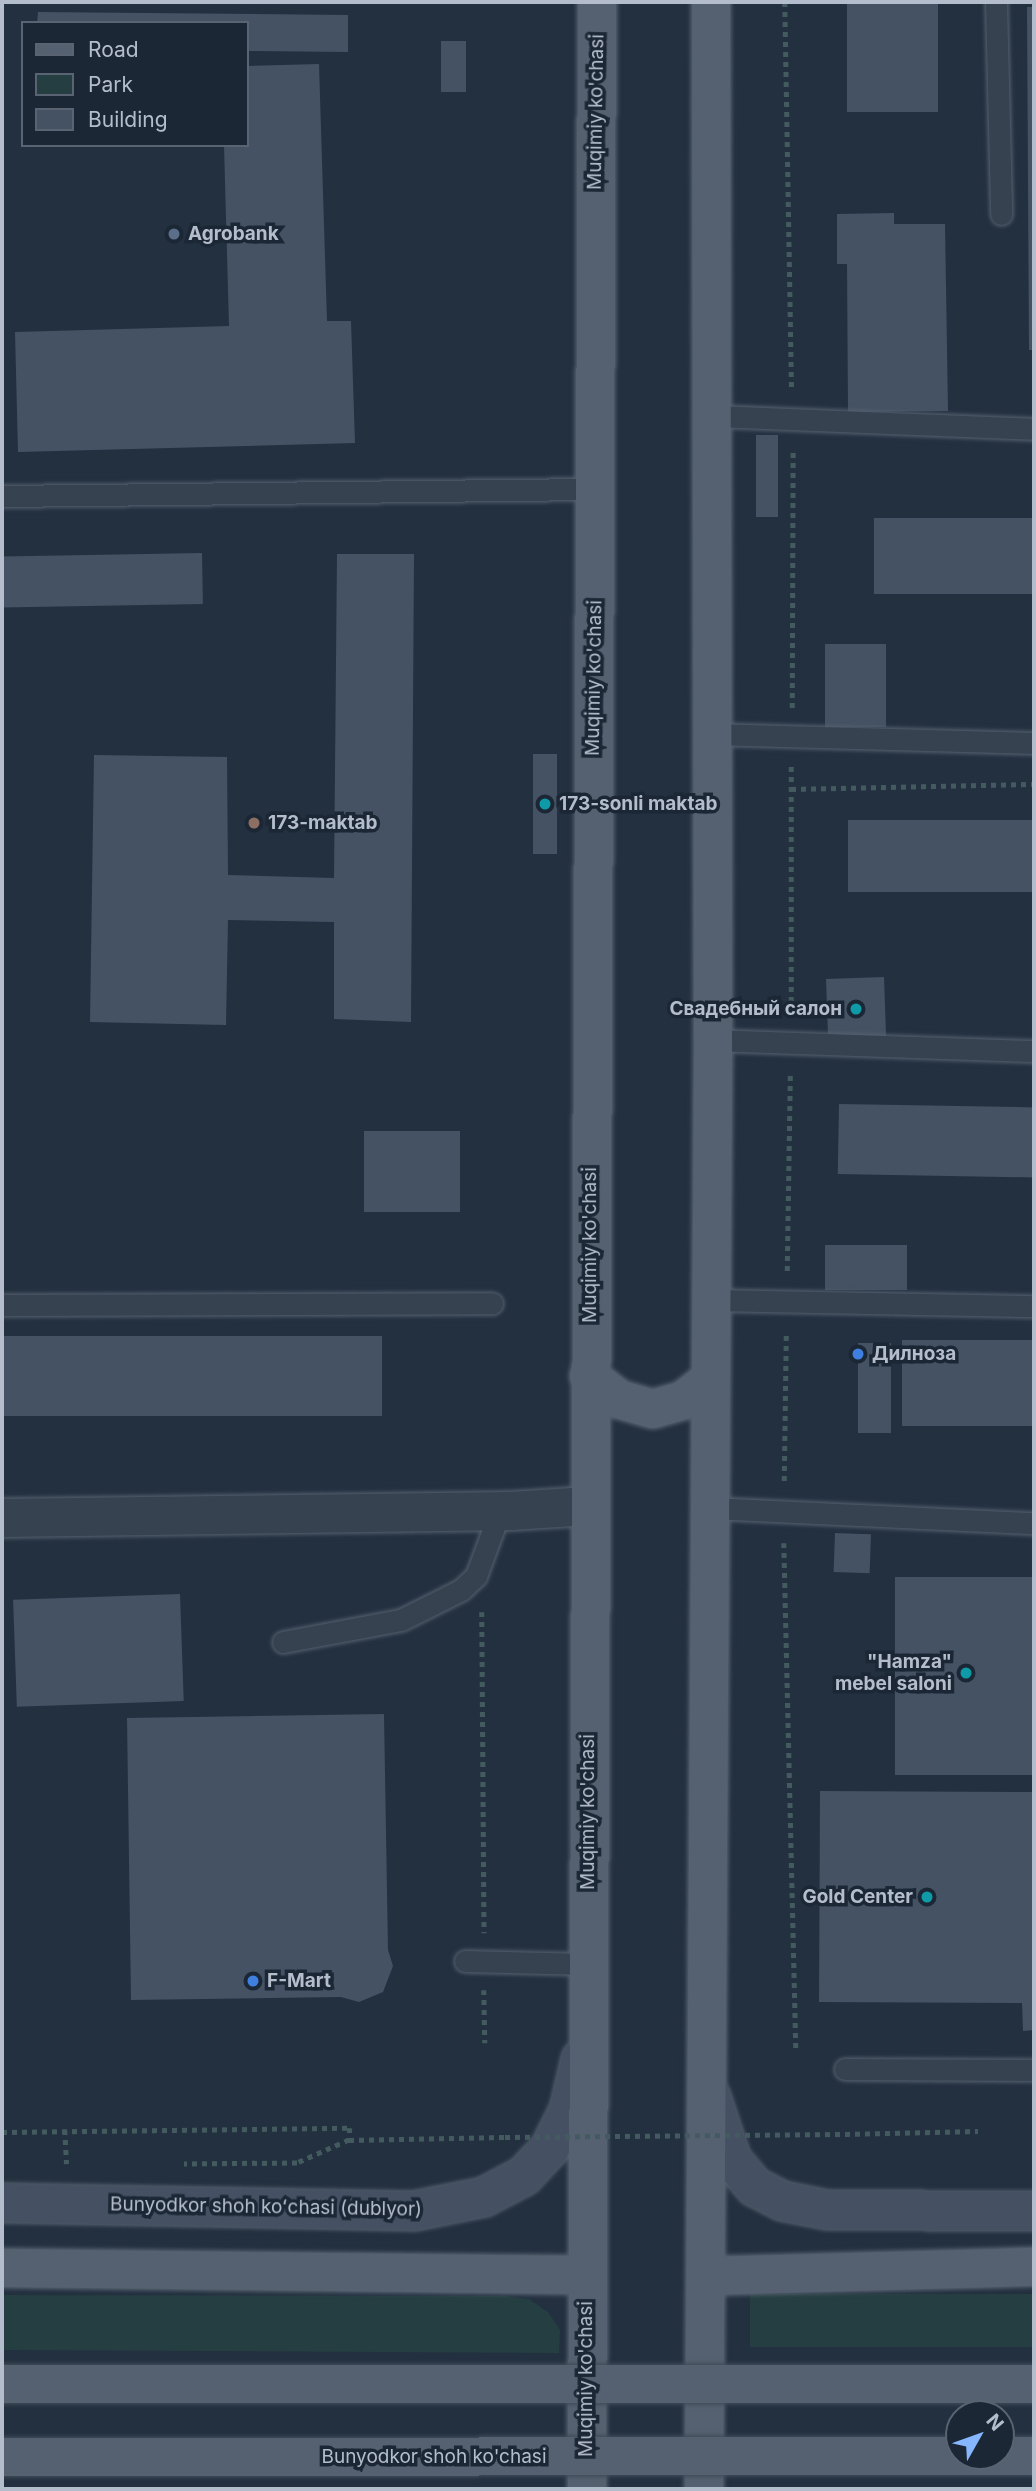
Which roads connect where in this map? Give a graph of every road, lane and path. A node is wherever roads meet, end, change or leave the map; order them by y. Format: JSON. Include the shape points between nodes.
{"nodes":[{"id":1,"x":711,"y":2,"type":"edge"},
{"id":2,"x":785,"y":2,"type":"edge"},
{"id":3,"x":996,"y":2,"type":"edge"},
{"id":4,"x":591,"y":5,"type":"edge"},
{"id":5,"x":1001,"y":214,"type":"dead end"},
{"id":6,"x":713,"y":416,"type":"junction"},
{"id":7,"x":793,"y":418,"type":"junction"},
{"id":8,"x":1034,"y":429,"type":"edge"},
{"id":9,"x":592,"y":489,"type":"junction"},
{"id":10,"x":2,"y":496,"type":"edge"},
{"id":11,"x":712,"y":734,"type":"junction"},
{"id":12,"x":792,"y":736,"type":"junction"},
{"id":13,"x":1034,"y":743,"type":"edge"},
{"id":14,"x":1034,"y":784,"type":"edge"},
{"id":15,"x":791,"y":789,"type":"junction"},
{"id":16,"x":713,"y":1040,"type":"junction"},
{"id":17,"x":791,"y":1043,"type":"junction"},
{"id":18,"x":1034,"y":1051,"type":"edge"},
{"id":19,"x":711,"y":1300,"type":"junction"},
{"id":20,"x":786,"y":1300,"type":"junction"},
{"id":21,"x":492,"y":1303,"type":"dead end"},
{"id":22,"x":2,"y":1305,"type":"edge"},
{"id":23,"x":1034,"y":1306,"type":"edge"},
{"id":24,"x":589,"y":1376,"type":"junction"},
{"id":25,"x":711,"y":1379,"type":"junction"},
{"id":26,"x":589,"y":1506,"type":"junction"},
{"id":27,"x":710,"y":1508,"type":"junction"},
{"id":28,"x":500,"y":1511,"type":"junction"},
{"id":29,"x":784,"y":1513,"type":"junction"},
{"id":30,"x":2,"y":1518,"type":"edge"},
{"id":31,"x":1034,"y":1523,"type":"edge"},
{"id":32,"x":482,"y":1598,"type":"dead end"},
{"id":33,"x":284,"y":1642,"type":"dead end"},
{"id":34,"x":474,"y":1961,"type":"junction"},
{"id":35,"x":587,"y":1964,"type":"junction"},
{"id":36,"x":587,"y":2026,"type":"junction"},
{"id":37,"x":485,"y":2043,"type":"dead end"},
{"id":38,"x":796,"y":2049,"type":"dead end"},
{"id":39,"x":845,"y":2069,"type":"dead end"},
{"id":40,"x":1034,"y":2070,"type":"edge"},
{"id":41,"x":707,"y":2071,"type":"junction"},
{"id":42,"x":65,"y":2130,"type":"junction"},
{"id":43,"x":978,"y":2131,"type":"dead end"},
{"id":44,"x":2,"y":2132,"type":"edge"},
{"id":45,"x":349,"y":2140,"type":"junction"},
{"id":46,"x":170,"y":2164,"type":"dead end"},
{"id":47,"x":67,"y":2165,"type":"dead end"},
{"id":48,"x":2,"y":2203,"type":"edge"},
{"id":49,"x":1034,"y":2211,"type":"edge"},
{"id":50,"x":1034,"y":2267,"type":"edge"},
{"id":51,"x":2,"y":2268,"type":"edge"},
{"id":52,"x":585,"y":2275,"type":"junction"},
{"id":53,"x":706,"y":2276,"type":"junction"},
{"id":54,"x":2,"y":2384,"type":"edge"},
{"id":55,"x":1034,"y":2384,"type":"edge"},
{"id":56,"x":1034,"y":2456,"type":"edge"},
{"id":57,"x":2,"y":2457,"type":"edge"},
{"id":58,"x":587,"y":2489,"type":"edge"},
{"id":59,"x":704,"y":2489,"type":"edge"}],
"edges":[{"from":1,"to":6,"type":"main road"},
{"from":2,"to":7,"type":"path"},
{"from":3,"to":5,"type":"lane"},
{"from":4,"to":9,"type":"main road","name":"Muqimiy ko'chasi"},
{"from":6,"to":7,"type":"lane"},
{"from":6,"to":11,"type":"main road"},
{"from":7,"to":8,"type":"lane"},
{"from":7,"to":12,"type":"path"},
{"from":9,"to":10,"type":"lane"},
{"from":9,"to":24,"type":"main road","name":"Muqimiy ko'chasi"},
{"from":11,"to":12,"type":"lane"},
{"from":11,"to":16,"type":"main road"},
{"from":12,"to":13,"type":"lane"},
{"from":12,"to":15,"type":"path"},
{"from":14,"to":15,"type":"path"},
{"from":15,"to":17,"type":"path"},
{"from":16,"to":17,"type":"lane"},
{"from":16,"to":19,"type":"main road"},
{"from":17,"to":18,"type":"lane"},
{"from":17,"to":20,"type":"path"},
{"from":19,"to":20,"type":"lane"},
{"from":19,"to":25,"type":"main road"},
{"from":20,"to":23,"type":"lane"},
{"from":20,"to":29,"type":"path"},
{"from":21,"to":22,"type":"lane"},
{"from":24,"to":25,"type":"main road","via":[[618,1399],[653,1409],[684,1400]]},
{"from":24,"to":26,"type":"main road","name":"Muqimiy ko'chasi"},
{"from":25,"to":27,"type":"main road"},
{"from":26,"to":28,"type":"street"},
{"from":26,"to":35,"type":"main road","name":"Muqimiy ko'chasi"},
{"from":27,"to":29,"type":"lane"},
{"from":27,"to":41,"type":"main road"},
{"from":28,"to":30,"type":"street"},
{"from":28,"to":33,"type":"lane","via":[[475,1576],[461,1590],[401,1620]]},
{"from":29,"to":31,"type":"lane"},
{"from":29,"to":38,"type":"path"},
{"from":32,"to":34,"type":"path"},
{"from":34,"to":35,"type":"lane"},
{"from":34,"to":37,"type":"path"},
{"from":35,"to":36,"type":"main road","name":"Muqimiy ko'chasi"},
{"from":36,"to":48,"type":"street","name":"Bunyodkor shoh koʻchasi (dublyor)","via":[[569,2110],[550,2148],[524,2176],[484,2197],[414,2211]]},
{"from":36,"to":52,"type":"main road","name":"Muqimiy ko'chasi"},
{"from":39,"to":40,"type":"lane"},
{"from":41,"to":49,"type":"street","via":[[713,2106],[732,2160],[768,2196],[828,2210]]},
{"from":41,"to":53,"type":"main road"},
{"from":42,"to":44,"type":"path"},
{"from":42,"to":45,"type":"path","via":[[350,2128]]},
{"from":42,"to":47,"type":"path"},
{"from":43,"to":45,"type":"path","bridge":true},
{"from":45,"to":46,"type":"path","via":[[297,2163]]},
{"from":50,"to":53,"type":"main road"},
{"from":51,"to":52,"type":"main road"},
{"from":52,"to":58,"type":"main road","name":"Muqimiy ko'chasi"},
{"from":53,"to":59,"type":"main road"},
{"from":54,"to":55,"type":"main road","bridge":true},
{"from":56,"to":57,"type":"main road","name":"Bunyodkor shoh ko'chasi","bridge":true}]}
